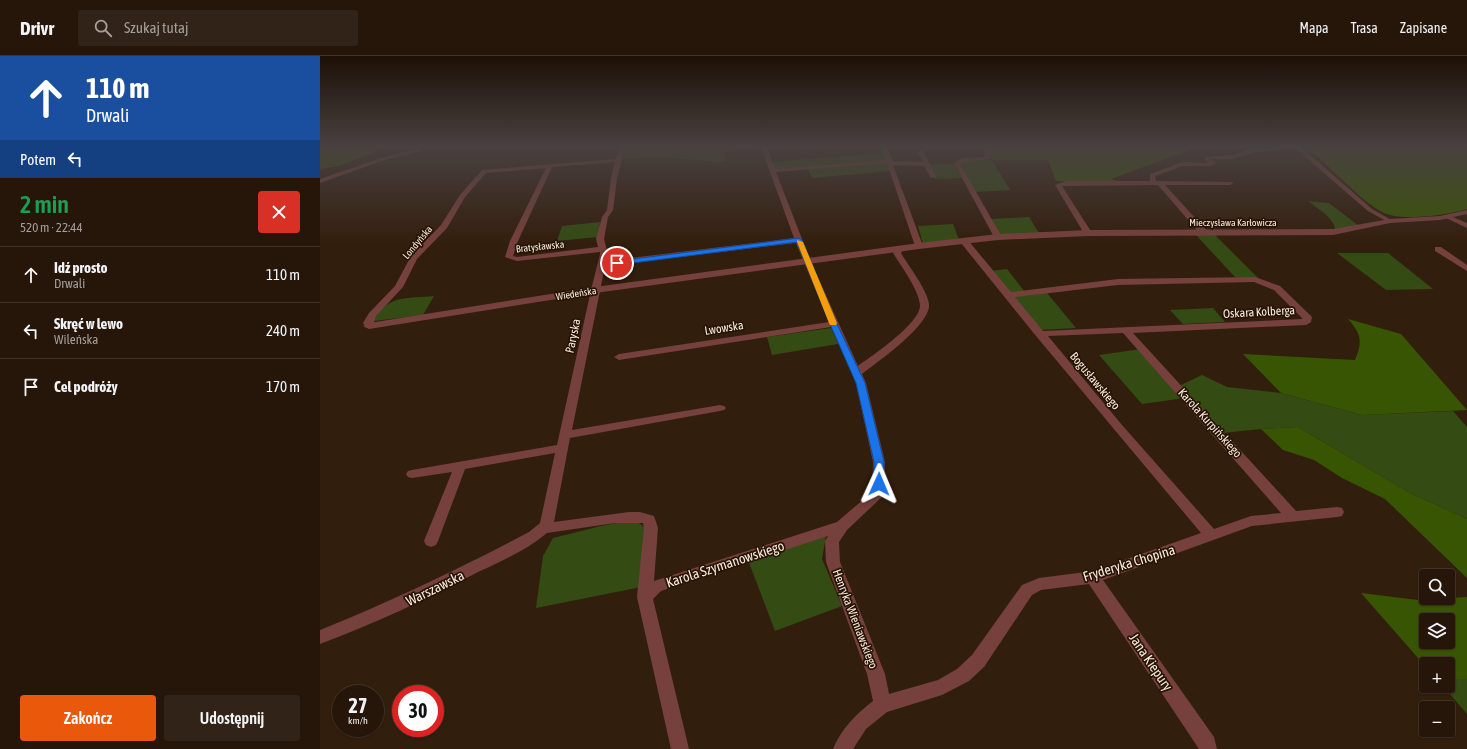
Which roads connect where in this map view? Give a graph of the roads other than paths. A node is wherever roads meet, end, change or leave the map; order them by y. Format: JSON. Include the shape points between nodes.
{"nodes":[{"id":1,"x":477,"y":179,"type":"edge"},
{"id":2,"x":544,"y":179,"type":"edge"},
{"id":3,"x":614,"y":179,"type":"edge"},
{"id":4,"x":776,"y":179,"type":"edge"},
{"id":5,"x":896,"y":179,"type":"edge"},
{"id":6,"x":966,"y":179,"type":"edge"},
{"id":7,"x":1154,"y":179,"type":"edge"},
{"id":8,"x":1334,"y":179,"type":"edge"},
{"id":9,"x":1156,"y":182,"type":"junction"},
{"id":10,"x":1230,"y":183,"type":"dead end"},
{"id":11,"x":1467,"y":212,"type":"edge"},
{"id":12,"x":1448,"y":217,"type":"junction"},
{"id":13,"x":1390,"y":221,"type":"junction"},
{"id":14,"x":1467,"y":226,"type":"edge"},
{"id":15,"x":1088,"y":233,"type":"junction"},
{"id":16,"x":1204,"y":233,"type":"junction"},
{"id":17,"x":998,"y":237,"type":"junction"},
{"id":18,"x":799,"y":240,"type":"junction"},
{"id":19,"x":964,"y":241,"type":"junction"},
{"id":20,"x":919,"y":246,"type":"junction"},
{"id":21,"x":603,"y":249,"type":"junction"},
{"id":22,"x":900,"y":249,"type":"junction"},
{"id":23,"x":1438,"y":250,"type":"dead end"},
{"id":24,"x":807,"y":262,"type":"junction"},
{"id":25,"x":602,"y":264,"type":"junction"},
{"id":26,"x":1467,"y":269,"type":"edge"},
{"id":27,"x":595,"y":290,"type":"junction"},
{"id":28,"x":1008,"y":295,"type":"junction"},
{"id":29,"x":833,"y":324,"type":"junction"},
{"id":30,"x":369,"y":326,"type":"joint"},
{"id":31,"x":1125,"y":330,"type":"junction"},
{"id":32,"x":1039,"y":334,"type":"junction"},
{"id":33,"x":619,"y":357,"type":"dead end"},
{"id":34,"x":856,"y":373,"type":"junction"},
{"id":35,"x":720,"y":408,"type":"dead end"},
{"id":36,"x":566,"y":434,"type":"junction"},
{"id":37,"x":563,"y":448,"type":"junction"},
{"id":38,"x":460,"y":466,"type":"junction"},
{"id":39,"x":412,"y":474,"type":"dead end"},
{"id":40,"x":1337,"y":512,"type":"dead end"},
{"id":41,"x":1293,"y":516,"type":"junction"},
{"id":42,"x":842,"y":526,"type":"junction"},
{"id":43,"x":545,"y":528,"type":"junction"},
{"id":44,"x":1211,"y":535,"type":"junction"},
{"id":45,"x":431,"y":541,"type":"dead end"},
{"id":46,"x":1093,"y":577,"type":"junction"},
{"id":47,"x":645,"y":597,"type":"junction"},
{"id":48,"x":320,"y":637,"type":"edge"},
{"id":49,"x":882,"y":704,"type":"junction"},
{"id":50,"x":680,"y":749,"type":"edge"},
{"id":51,"x":842,"y":749,"type":"edge"},
{"id":52,"x":1208,"y":749,"type":"edge"}],
"edges":[{"from":1,"to":30,"type":"street","name":"Londyńska","via":[[462,196],[444,226],[414,258],[399,287],[372,315]]},
{"from":2,"to":21,"type":"street","name":"Bratysławska","via":[[509,257],[517,259]]},
{"from":3,"to":21,"type":"street","name":"Paryska","via":[[610,210],[605,218],[600,239]]},
{"from":4,"to":18,"type":"street","name":"Henryka Wieniawskiego"},
{"from":5,"to":20,"type":"street"},
{"from":6,"to":17,"type":"street"},
{"from":7,"to":9,"type":"street"},
{"from":8,"to":13,"type":"street","via":[[1370,210]]},
{"from":9,"to":10,"type":"street"},
{"from":9,"to":15,"type":"street","via":[[1058,185]]},
{"from":9,"to":16,"type":"street"},
{"from":11,"to":12,"type":"street","name":"Mieczysława Karłowicza"},
{"from":12,"to":13,"type":"street","name":"Mieczysława Karłowicza"},
{"from":12,"to":14,"type":"street"},
{"from":13,"to":16,"type":"street","name":"Mieczysława Karłowicza","via":[[1333,232]]},
{"from":15,"to":16,"type":"street","name":"Mieczysława Karłowicza"},
{"from":15,"to":17,"type":"street","name":"Mieczysława Karłowicza"},
{"from":17,"to":19,"type":"street"},
{"from":18,"to":24,"type":"street","name":"Henryka Wieniawskiego"},
{"from":18,"to":25,"type":"street"},
{"from":19,"to":20,"type":"street"},
{"from":19,"to":28,"type":"street","name":"Bogusławskiego"},
{"from":20,"to":22,"type":"street"},
{"from":21,"to":25,"type":"street","name":"Paryska"},
{"from":22,"to":24,"type":"street","name":"Wiedeńska"},
{"from":22,"to":34,"type":"street","via":[[897,253],[923,296],[923,314],[899,341]]},
{"from":23,"to":26,"type":"street"},
{"from":24,"to":27,"type":"street","name":"Wiedeńska"},
{"from":24,"to":29,"type":"street","name":"Henryka Wieniawskiego"},
{"from":25,"to":27,"type":"street","name":"Paryska"},
{"from":27,"to":30,"type":"street","name":"Wiedeńska"},
{"from":27,"to":36,"type":"street","name":"Paryska"},
{"from":28,"to":31,"type":"street","name":"Oskara Kolberga","via":[[1118,282],[1254,279],[1277,288],[1307,317],[1306,322]]},
{"from":28,"to":32,"type":"street","name":"Bogusławskiego"},
{"from":29,"to":33,"type":"street","name":"Lwowska"},
{"from":29,"to":34,"type":"street","name":"Henryka Wieniawskiego"},
{"from":31,"to":32,"type":"street","name":"Oskara Kolberga"},
{"from":31,"to":41,"type":"street","name":"Karola Kurpińskiego"},
{"from":32,"to":44,"type":"street","name":"Bogusławskiego"},
{"from":34,"to":42,"type":"street","name":"Henryka Wieniawskiego","via":[[861,383],[879,462],[878,494]]},
{"from":35,"to":36,"type":"street"},
{"from":36,"to":37,"type":"street","name":"Paryska"},
{"from":37,"to":38,"type":"street"},
{"from":37,"to":43,"type":"street","name":"Paryska"},
{"from":38,"to":39,"type":"street"},
{"from":38,"to":45,"type":"street"},
{"from":40,"to":41,"type":"street","name":"Fryderyka Chopina"},
{"from":41,"to":44,"type":"street","name":"Fryderyka Chopina","via":[[1251,521]]},
{"from":42,"to":47,"type":"street","name":"Karola Szymanowskiego","via":[[675,580],[656,587]]},
{"from":42,"to":49,"type":"street","name":"Henryka Wieniawskiego","via":[[832,541],[833,562],[876,674]]},
{"from":43,"to":47,"type":"street","via":[[627,517],[642,516],[649,520],[651,528]]},
{"from":43,"to":48,"type":"street","name":"Warszawska","via":[[449,581],[384,612]]},
{"from":44,"to":46,"type":"street","name":"Fryderyka Chopina"},
{"from":46,"to":49,"type":"street","name":"Fryderyka Chopina","via":[[1039,584],[1027,590],[978,662],[963,675],[942,687]]},
{"from":46,"to":52,"type":"street","name":"Jana Kiepury"},
{"from":47,"to":50,"type":"street"},
{"from":49,"to":51,"type":"street","name":"Fryderyka Chopina","via":[[860,723]]}]}
